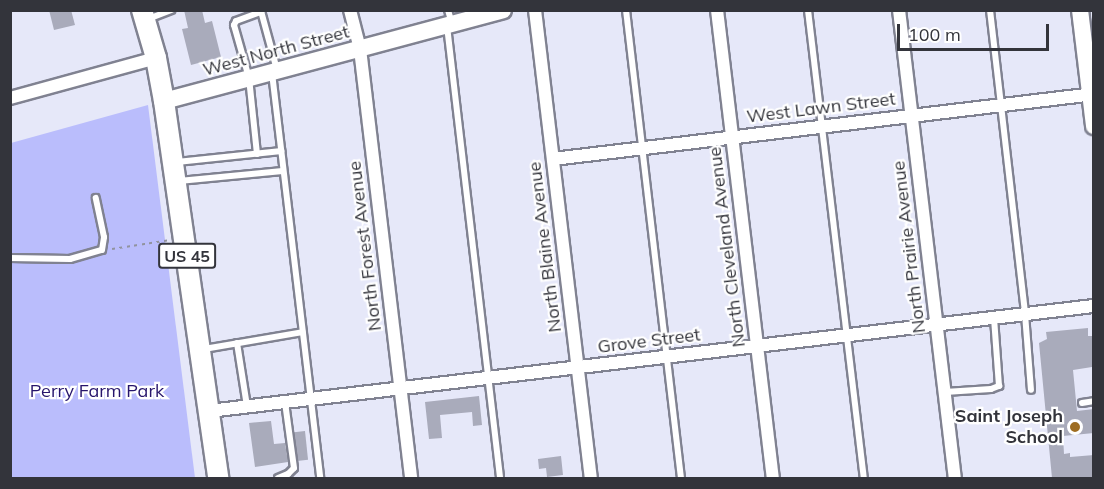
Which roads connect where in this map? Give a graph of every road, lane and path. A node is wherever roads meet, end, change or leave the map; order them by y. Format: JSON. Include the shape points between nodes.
{"nodes":[{"id":1,"x":171,"y":10,"type":"edge"},
{"id":2,"x":350,"y":10,"type":"edge"},
{"id":3,"x":503,"y":10,"type":"edge"},
{"id":4,"x":535,"y":10,"type":"edge"},
{"id":5,"x":626,"y":10,"type":"edge"},
{"id":6,"x":717,"y":10,"type":"edge"},
{"id":7,"x":808,"y":10,"type":"edge"},
{"id":8,"x":899,"y":10,"type":"edge"},
{"id":9,"x":990,"y":10,"type":"edge"},
{"id":10,"x":1080,"y":10,"type":"edge"},
{"id":11,"x":261,"y":11,"type":"edge"},
{"id":12,"x":143,"y":15,"type":"edge"},
{"id":13,"x":449,"y":20,"type":"edge"},
{"id":14,"x":360,"y":49,"type":"junction"},
{"id":15,"x":156,"y":58,"type":"junction"},
{"id":16,"x":275,"y":71,"type":"junction"},
{"id":17,"x":249,"y":78,"type":"junction"},
{"id":18,"x":1092,"y":94,"type":"edge"},
{"id":19,"x":10,"y":98,"type":"edge"},
{"id":20,"x":164,"y":101,"type":"junction"},
{"id":21,"x":1001,"y":105,"type":"junction"},
{"id":22,"x":911,"y":116,"type":"junction"},
{"id":23,"x":822,"y":126,"type":"junction"},
{"id":24,"x":1094,"y":126,"type":"edge"},
{"id":25,"x":732,"y":137,"type":"junction"},
{"id":26,"x":642,"y":148,"type":"junction"},
{"id":27,"x":281,"y":151,"type":"junction"},
{"id":28,"x":257,"y":154,"type":"junction"},
{"id":29,"x":553,"y":159,"type":"junction"},
{"id":30,"x":284,"y":171,"type":"junction"},
{"id":31,"x":174,"y":172,"type":"junction"},
{"id":32,"x":96,"y":198,"type":"dead end"},
{"id":33,"x":184,"y":237,"type":"junction"},
{"id":34,"x":102,"y":250,"type":"junction"},
{"id":35,"x":10,"y":258,"type":"edge"},
{"id":36,"x":1094,"y":306,"type":"edge"},
{"id":37,"x":1025,"y":314,"type":"junction"},
{"id":38,"x":994,"y":318,"type":"junction"},
{"id":39,"x":936,"y":325,"type":"junction"},
{"id":40,"x":303,"y":332,"type":"junction"},
{"id":41,"x":847,"y":335,"type":"junction"},
{"id":42,"x":237,"y":343,"type":"junction"},
{"id":43,"x":758,"y":346,"type":"junction"},
{"id":44,"x":200,"y":350,"type":"junction"},
{"id":45,"x":666,"y":357,"type":"junction"},
{"id":46,"x":578,"y":368,"type":"junction"},
{"id":47,"x":488,"y":378,"type":"junction"},
{"id":48,"x":400,"y":389,"type":"junction"},
{"id":49,"x":1031,"y":390,"type":"dead end"},
{"id":50,"x":944,"y":392,"type":"junction"},
{"id":51,"x":310,"y":399,"type":"junction"},
{"id":52,"x":1094,"y":401,"type":"edge"},
{"id":53,"x":285,"y":402,"type":"junction"},
{"id":54,"x":1083,"y":403,"type":"dead end"},
{"id":55,"x":247,"y":407,"type":"junction"},
{"id":56,"x":209,"y":411,"type":"junction"},
{"id":57,"x":290,"y":476,"type":"edge"},
{"id":58,"x":218,"y":478,"type":"edge"},
{"id":59,"x":278,"y":478,"type":"edge"},
{"id":60,"x":320,"y":478,"type":"edge"},
{"id":61,"x":411,"y":478,"type":"edge"},
{"id":62,"x":500,"y":478,"type":"edge"},
{"id":63,"x":591,"y":478,"type":"edge"},
{"id":64,"x":681,"y":478,"type":"edge"},
{"id":65,"x":773,"y":478,"type":"edge"},
{"id":66,"x":864,"y":478,"type":"edge"},
{"id":67,"x":955,"y":478,"type":"edge"}],
"edges":[{"from":1,"to":12,"type":"lane"},
{"from":2,"to":14,"type":"street","name":"North Forest Avenue"},
{"from":3,"to":13,"type":"main road","name":"West North Street"},
{"from":4,"to":29,"type":"street","name":"North Blaine Avenue"},
{"from":5,"to":26,"type":"lane"},
{"from":6,"to":25,"type":"street","name":"North Cleveland Avenue"},
{"from":7,"to":23,"type":"lane"},
{"from":8,"to":22,"type":"street","name":"North Prairie Avenue"},
{"from":9,"to":21,"type":"lane"},
{"from":10,"to":18,"type":"main road"},
{"from":11,"to":16,"type":"lane"},
{"from":11,"to":17,"type":"lane","via":[[234,24]]},
{"from":12,"to":15,"type":"main road","number":"US 45"},
{"from":13,"to":14,"type":"main road","name":"West North Street"},
{"from":13,"to":47,"type":"lane"},
{"from":14,"to":16,"type":"main road","name":"West North Street"},
{"from":14,"to":48,"type":"street","name":"North Forest Avenue"},
{"from":15,"to":19,"type":"street"},
{"from":15,"to":20,"type":"main road","number":"US 45"},
{"from":16,"to":17,"type":"main road","name":"West North Street"},
{"from":16,"to":27,"type":"lane"},
{"from":17,"to":20,"type":"main road","name":"West North Street"},
{"from":17,"to":28,"type":"lane"},
{"from":18,"to":21,"type":"street","name":"West Lawn Street"},
{"from":18,"to":24,"type":"main road"},
{"from":20,"to":31,"type":"main road","number":"US 45"},
{"from":21,"to":22,"type":"street","name":"West Lawn Street"},
{"from":21,"to":37,"type":"lane"},
{"from":22,"to":23,"type":"street","name":"West Lawn Street"},
{"from":22,"to":39,"type":"street","name":"North Prairie Avenue"},
{"from":23,"to":25,"type":"street","name":"West Lawn Street"},
{"from":23,"to":41,"type":"lane"},
{"from":25,"to":26,"type":"street","name":"West Lawn Street"},
{"from":25,"to":43,"type":"street","name":"North Cleveland Avenue"},
{"from":26,"to":29,"type":"street","name":"West Lawn Street"},
{"from":26,"to":45,"type":"lane"},
{"from":27,"to":28,"type":"lane"},
{"from":27,"to":30,"type":"lane"},
{"from":28,"to":31,"type":"lane"},
{"from":29,"to":46,"type":"street","name":"North Blaine Avenue"},
{"from":30,"to":31,"type":"lane"},
{"from":30,"to":40,"type":"lane"},
{"from":31,"to":33,"type":"main road","number":"US 45"},
{"from":32,"to":34,"type":"lane","via":[[104,237]]},
{"from":33,"to":34,"type":"path"},
{"from":33,"to":44,"type":"main road","number":"US 45"},
{"from":34,"to":35,"type":"lane","via":[[70,259]]},
{"from":36,"to":37,"type":"street","name":"Grove Street"},
{"from":37,"to":38,"type":"street","name":"Grove Street"},
{"from":37,"to":49,"type":"lane"},
{"from":38,"to":39,"type":"street","name":"Grove Street"},
{"from":38,"to":50,"type":"lane","via":[[999,386]]},
{"from":39,"to":41,"type":"street","name":"Grove Street"},
{"from":39,"to":50,"type":"street","name":"North Prairie Avenue"},
{"from":40,"to":42,"type":"lane"},
{"from":40,"to":51,"type":"lane"},
{"from":41,"to":43,"type":"street","name":"Grove Street"},
{"from":41,"to":66,"type":"lane"},
{"from":42,"to":44,"type":"lane"},
{"from":42,"to":55,"type":"lane"},
{"from":43,"to":45,"type":"street","name":"Grove Street"},
{"from":43,"to":65,"type":"street","name":"North Cleveland Avenue"},
{"from":44,"to":56,"type":"main road","number":"US 45"},
{"from":45,"to":46,"type":"street","name":"Grove Street"},
{"from":45,"to":64,"type":"lane"},
{"from":46,"to":47,"type":"street","name":"Grove Street"},
{"from":46,"to":63,"type":"street","name":"North Blaine Avenue"},
{"from":47,"to":48,"type":"street","name":"Grove Street"},
{"from":47,"to":62,"type":"lane"},
{"from":48,"to":51,"type":"street","name":"Grove Street"},
{"from":48,"to":61,"type":"street","name":"North Forest Avenue"},
{"from":50,"to":67,"type":"street","name":"North Prairie Avenue"},
{"from":51,"to":53,"type":"street","name":"Grove Street"},
{"from":51,"to":60,"type":"lane"},
{"from":52,"to":54,"type":"lane"},
{"from":53,"to":55,"type":"street","name":"Grove Street"},
{"from":53,"to":57,"type":"lane","via":[[294,468]]},
{"from":55,"to":56,"type":"street","name":"Grove Street"},
{"from":56,"to":58,"type":"main road","number":"US 45"},
{"from":57,"to":59,"type":"lane"}]}
